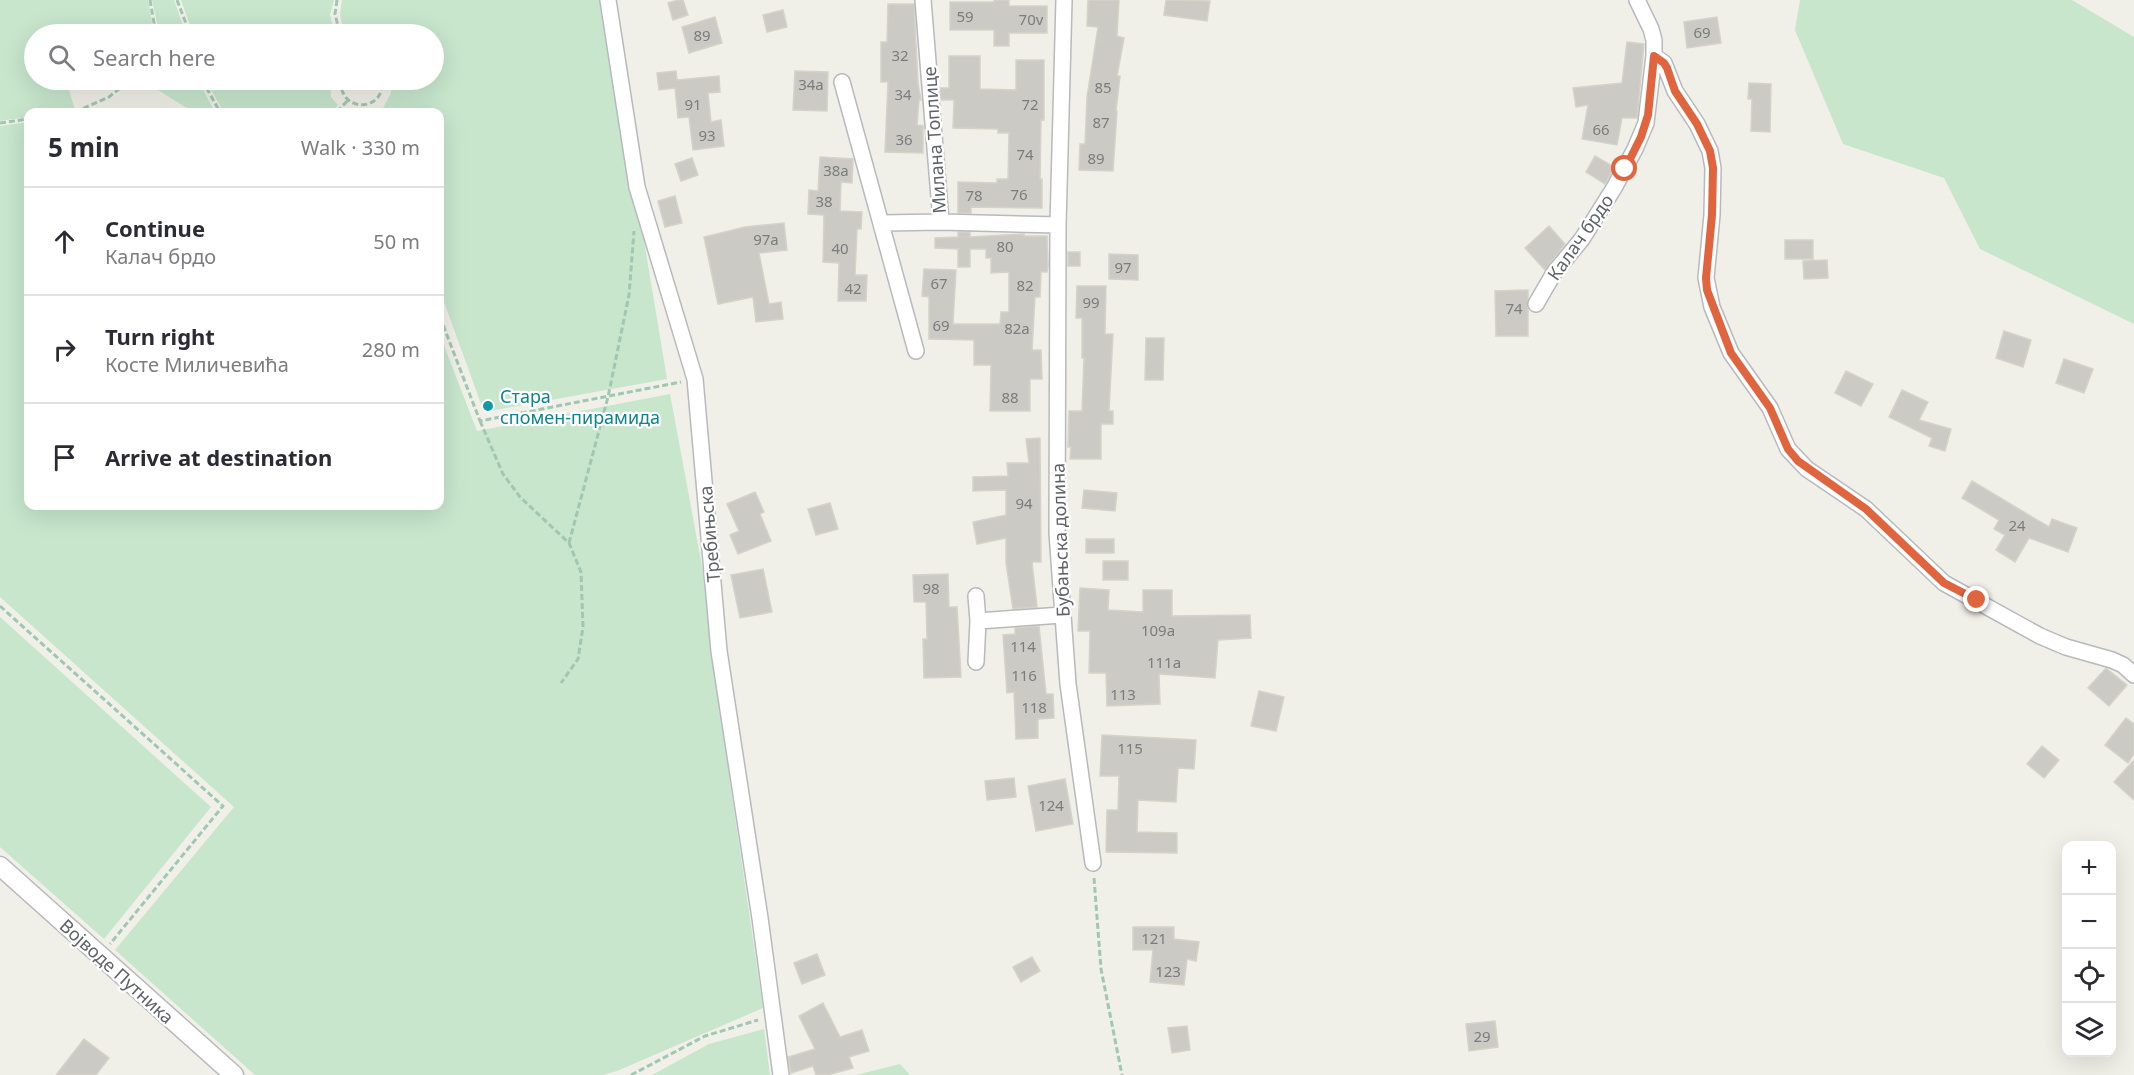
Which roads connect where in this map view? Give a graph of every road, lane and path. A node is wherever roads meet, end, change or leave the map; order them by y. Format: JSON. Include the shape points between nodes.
{"nodes":[{"id":1,"x":150,"y":0,"type":"edge"},
{"id":2,"x":177,"y":0,"type":"edge"},
{"id":3,"x":337,"y":0,"type":"edge"},
{"id":4,"x":608,"y":0,"type":"edge"},
{"id":5,"x":923,"y":0,"type":"edge"},
{"id":6,"x":1064,"y":0,"type":"edge"},
{"id":7,"x":1637,"y":0,"type":"edge"},
{"id":8,"x":154,"y":24,"type":"edge"},
{"id":9,"x":186,"y":24,"type":"edge"},
{"id":10,"x":338,"y":24,"type":"edge"},
{"id":11,"x":1654,"y":56,"type":"junction"},
{"id":12,"x":842,"y":82,"type":"dead end"},
{"id":13,"x":118,"y":90,"type":"edge"},
{"id":14,"x":208,"y":90,"type":"edge"},
{"id":15,"x":342,"y":90,"type":"edge"},
{"id":16,"x":381,"y":90,"type":"edge"},
{"id":17,"x":348,"y":100,"type":"junction"},
{"id":18,"x":84,"y":108,"type":"edge"},
{"id":19,"x":218,"y":108,"type":"edge"},
{"id":20,"x":341,"y":108,"type":"edge"},
{"id":21,"x":24,"y":120,"type":"edge"},
{"id":22,"x":0,"y":123,"type":"edge"},
{"id":23,"x":940,"y":222,"type":"junction"},
{"id":24,"x":882,"y":223,"type":"junction"},
{"id":25,"x":1058,"y":225,"type":"junction"},
{"id":26,"x":634,"y":230,"type":"dead end"},
{"id":27,"x":1536,"y":303,"type":"dead end"},
{"id":28,"x":444,"y":327,"type":"edge"},
{"id":29,"x":916,"y":351,"type":"dead end"},
{"id":30,"x":695,"y":379,"type":"junction"},
{"id":31,"x":608,"y":397,"type":"junction"},
{"id":32,"x":480,"y":421,"type":"junction"},
{"id":33,"x":569,"y":543,"type":"junction"},
{"id":34,"x":976,"y":596,"type":"dead end"},
{"id":35,"x":0,"y":606,"type":"edge"},
{"id":36,"x":1062,"y":615,"type":"junction"},
{"id":37,"x":978,"y":621,"type":"junction"},
{"id":38,"x":976,"y":662,"type":"dead end"},
{"id":39,"x":2134,"y":675,"type":"edge"},
{"id":40,"x":561,"y":683,"type":"dead end"},
{"id":41,"x":1093,"y":863,"type":"joint"},
{"id":42,"x":0,"y":866,"type":"edge"},
{"id":43,"x":100,"y":956,"type":"junction"},
{"id":44,"x":772,"y":1015,"type":"junction"},
{"id":45,"x":234,"y":1075,"type":"edge"},
{"id":46,"x":631,"y":1075,"type":"edge"},
{"id":47,"x":782,"y":1075,"type":"edge"},
{"id":48,"x":1122,"y":1075,"type":"edge"}],
"edges":[{"from":1,"to":8,"type":"path"},
{"from":2,"to":9,"type":"path"},
{"from":3,"to":10,"type":"path"},
{"from":4,"to":30,"type":"street","name":"Требињска","via":[[637,187]]},
{"from":5,"to":23,"type":"street","name":"Милана Топлице"},
{"from":6,"to":25,"type":"street","name":"Бубањска долина"},
{"from":7,"to":11,"type":"street","name":"Калач брдо","via":[[1651,29]]},
{"from":11,"to":27,"type":"street","name":"Калач брдо","via":[[1648,115],[1638,143],[1582,239]]},
{"from":11,"to":39,"type":"street","via":[[1667,68],[1675,91],[1710,151],[1712,215],[1706,278],[1712,307],[1731,353],[1770,408],[1788,449],[1807,469],[1866,509],[1944,583],[2040,636],[2112,660]]},
{"from":12,"to":24,"type":"street"},
{"from":13,"to":18,"type":"path"},
{"from":14,"to":19,"type":"path"},
{"from":15,"to":17,"type":"path"},
{"from":16,"to":17,"type":"path","via":[[372,102],[358,105]]},
{"from":17,"to":20,"type":"path"},
{"from":21,"to":22,"type":"path"},
{"from":23,"to":24,"type":"street","name":"Милана Топлице"},
{"from":23,"to":25,"type":"street"},
{"from":24,"to":29,"type":"street"},
{"from":25,"to":36,"type":"street","name":"Бубањска долина","via":[[1057,533]]},
{"from":26,"to":31,"type":"path","via":[[629,295]]},
{"from":28,"to":32,"type":"path"},
{"from":30,"to":31,"type":"path"},
{"from":30,"to":44,"type":"street","name":"Требињска","via":[[719,651]]},
{"from":31,"to":32,"type":"path"},
{"from":31,"to":33,"type":"path"},
{"from":32,"to":33,"type":"path","via":[[502,474],[520,497]]},
{"from":33,"to":40,"type":"path","via":[[581,572],[584,627],[578,659]]},
{"from":34,"to":37,"type":"street"},
{"from":35,"to":43,"type":"path","via":[[223,806]]},
{"from":36,"to":37,"type":"street"},
{"from":36,"to":41,"type":"street","name":"Бубањска долина","via":[[1071,714]]},
{"from":37,"to":38,"type":"street"},
{"from":41,"to":48,"type":"path","via":[[1101,969]]},
{"from":42,"to":43,"type":"street","name":"Војводе Путника"},
{"from":43,"to":45,"type":"street","name":"Војводе Путника"},
{"from":44,"to":46,"type":"path","via":[[705,1036]]},
{"from":44,"to":47,"type":"street","name":"Требињска"}]}
